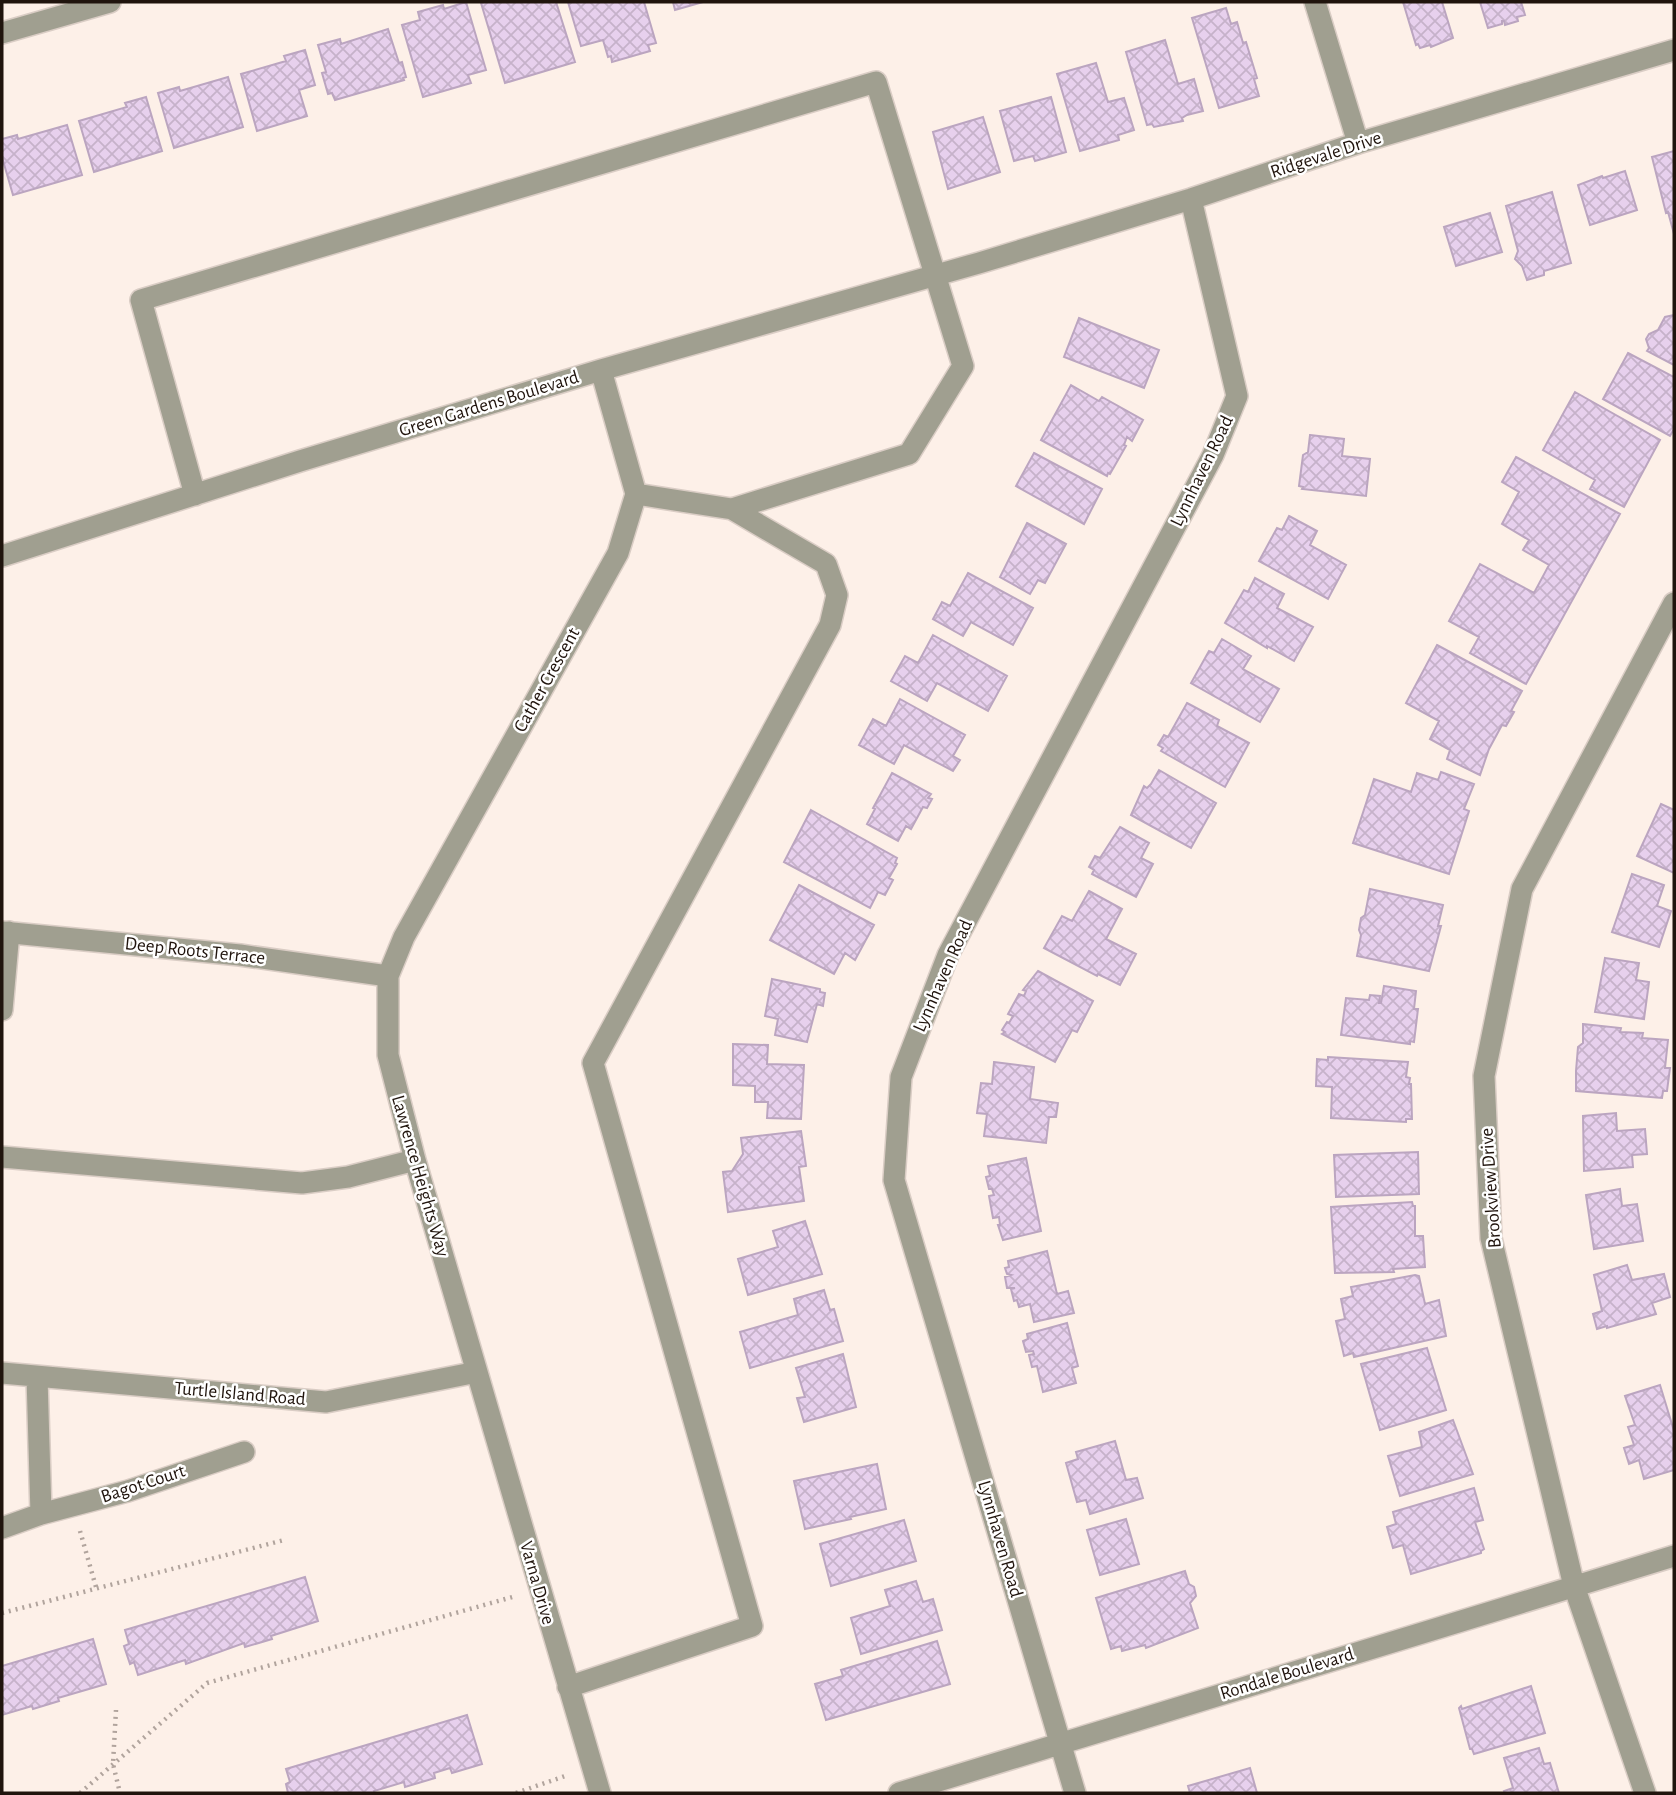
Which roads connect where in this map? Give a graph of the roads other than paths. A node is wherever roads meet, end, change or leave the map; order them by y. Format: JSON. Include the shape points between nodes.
{"nodes":[{"id":1,"x":110,"y":2,"type":"edge"},
{"id":2,"x":1315,"y":2,"type":"edge"},
{"id":3,"x":2,"y":33,"type":"edge"},
{"id":4,"x":1674,"y":50,"type":"edge"},
{"id":5,"x":1358,"y":143,"type":"junction"},
{"id":6,"x":1191,"y":199,"type":"junction"},
{"id":7,"x":979,"y":262,"type":"joint"},
{"id":8,"x":937,"y":275,"type":"junction"},
{"id":9,"x":601,"y":370,"type":"junction"},
{"id":10,"x":636,"y":494,"type":"junction"},
{"id":11,"x":195,"y":495,"type":"junction"},
{"id":12,"x":732,"y":509,"type":"junction"},
{"id":13,"x":2,"y":555,"type":"edge"},
{"id":14,"x":1674,"y":603,"type":"edge"},
{"id":15,"x":5,"y":932,"type":"edge"},
{"id":16,"x":388,"y":976,"type":"junction"},
{"id":17,"x":2,"y":1010,"type":"edge"},
{"id":18,"x":2,"y":1157,"type":"edge"},
{"id":19,"x":415,"y":1160,"type":"junction"},
{"id":20,"x":477,"y":1372,"type":"junction"},
{"id":21,"x":2,"y":1373,"type":"edge"},
{"id":22,"x":37,"y":1377,"type":"junction"},
{"id":23,"x":244,"y":1452,"type":"dead end"},
{"id":24,"x":41,"y":1514,"type":"junction"},
{"id":25,"x":2,"y":1528,"type":"edge"},
{"id":26,"x":1674,"y":1556,"type":"edge"},
{"id":27,"x":1574,"y":1586,"type":"junction"},
{"id":28,"x":568,"y":1688,"type":"junction"},
{"id":29,"x":1061,"y":1744,"type":"junction"},
{"id":30,"x":600,"y":1793,"type":"edge"},
{"id":31,"x":899,"y":1793,"type":"edge"},
{"id":32,"x":1075,"y":1793,"type":"edge"},
{"id":33,"x":1645,"y":1793,"type":"edge"}],
"edges":[{"from":1,"to":3,"type":"street"},
{"from":2,"to":5,"type":"street"},
{"from":4,"to":5,"type":"street","name":"Ridgevale Drive"},
{"from":5,"to":6,"type":"street","name":"Ridgevale Drive"},
{"from":6,"to":7,"type":"street","name":"Ridgevale Drive"},
{"from":6,"to":29,"type":"street","name":"Lynnhaven Road","via":[[1237,396],[1213,455],[948,955],[901,1077],[894,1180]]},
{"from":7,"to":8,"type":"street","name":"Green Gardens Boulevard"},
{"from":8,"to":9,"type":"street","name":"Green Gardens Boulevard"},
{"from":8,"to":11,"type":"street","via":[[876,82],[849,90],[141,300]]},
{"from":8,"to":12,"type":"street","via":[[963,366],[909,453]]},
{"from":9,"to":10,"type":"street"},
{"from":9,"to":11,"type":"street","name":"Green Gardens Boulevard"},
{"from":10,"to":12,"type":"street"},
{"from":10,"to":16,"type":"street","name":"Cather Crescent","via":[[618,553],[404,937]]},
{"from":11,"to":13,"type":"street","name":"Green Gardens Boulevard"},
{"from":12,"to":28,"type":"street","via":[[826,564],[837,596],[830,625],[593,1063],[752,1626]]},
{"from":14,"to":27,"type":"street","name":"Brookview Drive","via":[[1522,889],[1484,1076],[1491,1238]]},
{"from":15,"to":16,"type":"street","name":"Deep Roots Terrace","via":[[240,955]]},
{"from":15,"to":17,"type":"street"},
{"from":16,"to":19,"type":"street","name":"Lawrence Heights Way","via":[[388,1055]]},
{"from":18,"to":19,"type":"street","via":[[302,1183]]},
{"from":19,"to":20,"type":"street","name":"Lawrence Heights Way"},
{"from":20,"to":22,"type":"street","name":"Turtle Island Road","via":[[326,1402]]},
{"from":20,"to":28,"type":"street","name":"Varna Drive"},
{"from":21,"to":22,"type":"street","name":"Turtle Island Road"},
{"from":22,"to":24,"type":"street"},
{"from":23,"to":24,"type":"street","name":"Bagot Court","via":[[128,1492]]},
{"from":24,"to":25,"type":"street","name":"Bagot Court"},
{"from":26,"to":27,"type":"street","name":"Rondale Boulevard"},
{"from":27,"to":29,"type":"street","name":"Rondale Boulevard"},
{"from":27,"to":33,"type":"street","name":"Brookview Drive"},
{"from":28,"to":30,"type":"street","name":"Varna Drive"},
{"from":29,"to":31,"type":"street","name":"Rondale Boulevard"},
{"from":29,"to":32,"type":"street","name":"Lynnhaven Road"}]}
